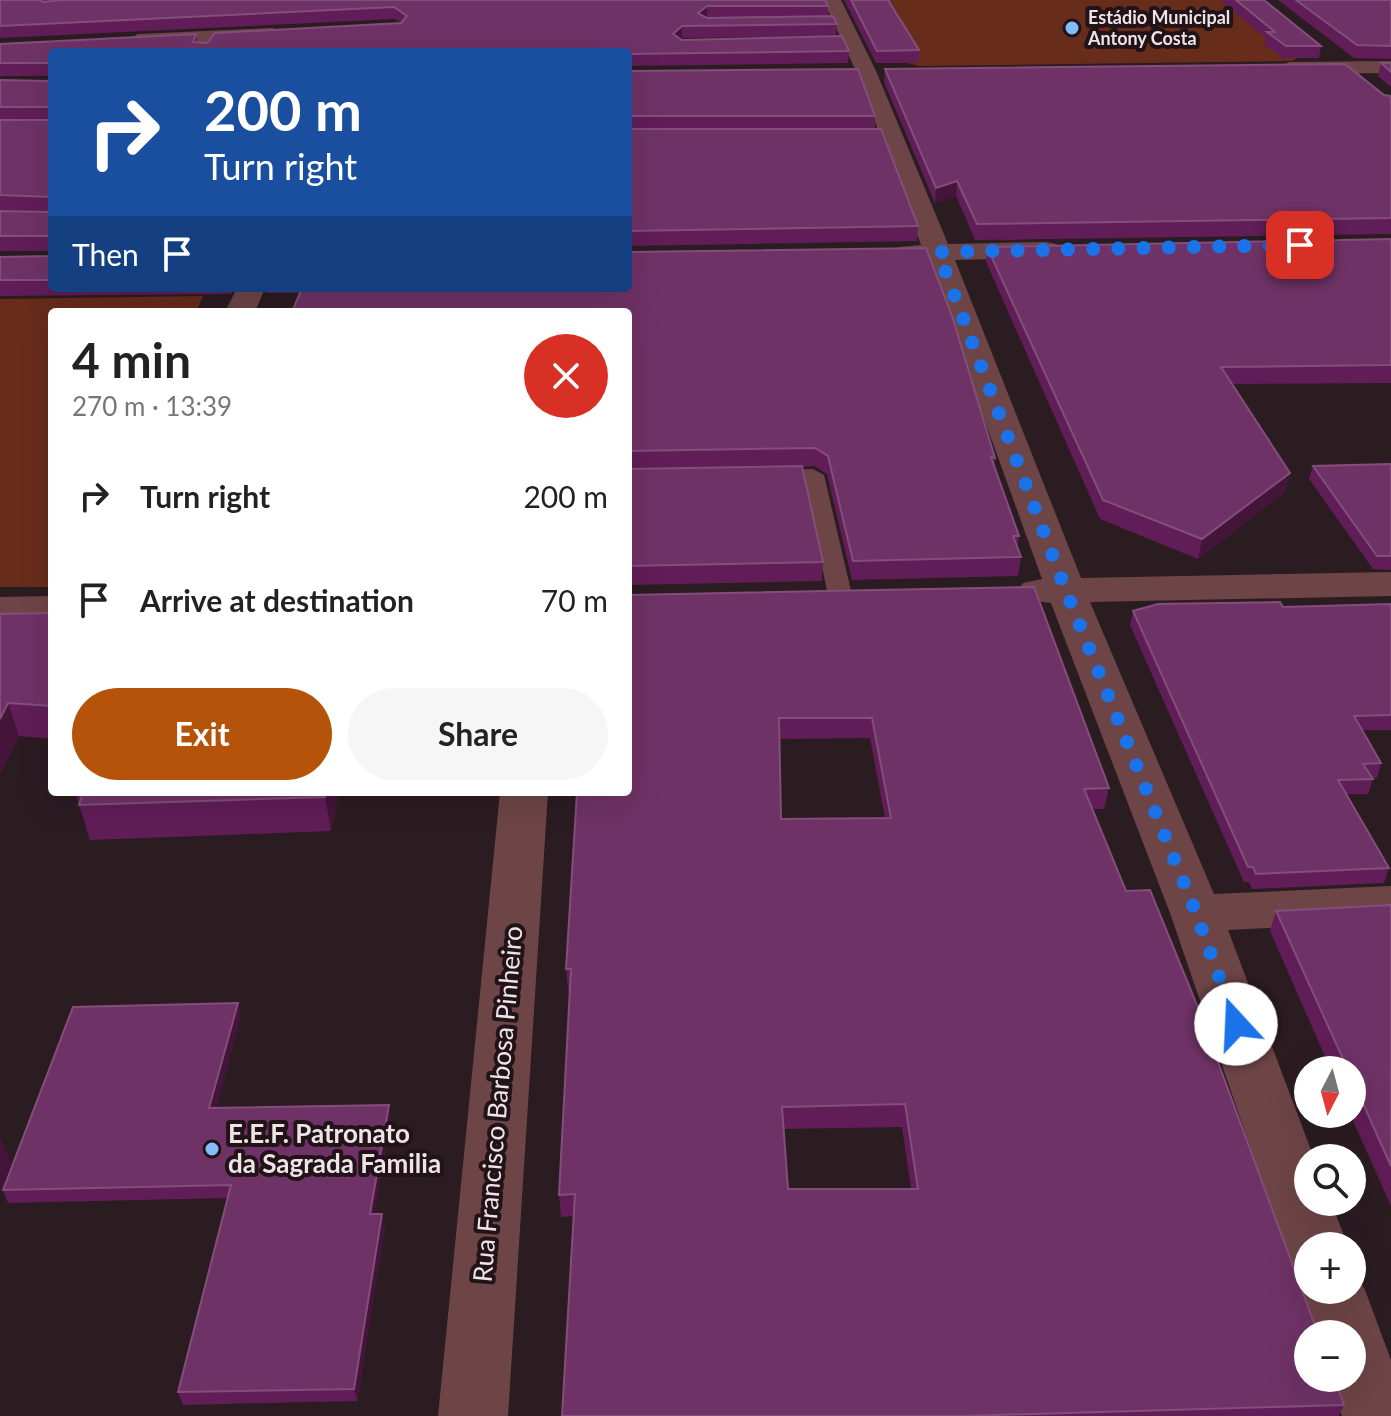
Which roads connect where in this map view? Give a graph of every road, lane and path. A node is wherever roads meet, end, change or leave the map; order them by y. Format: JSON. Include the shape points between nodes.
{"nodes":[{"id":1,"x":838,"y":26,"type":"edge"},
{"id":2,"x":289,"y":33,"type":"edge"},
{"id":3,"x":122,"y":41,"type":"edge"},
{"id":4,"x":208,"y":44,"type":"edge"},
{"id":5,"x":1322,"y":48,"type":"edge"},
{"id":6,"x":1347,"y":67,"type":"junction"},
{"id":7,"x":1391,"y":67,"type":"edge"},
{"id":8,"x":1269,"y":68,"type":"edge"},
{"id":9,"x":1369,"y":84,"type":"edge"},
{"id":10,"x":1079,"y":249,"type":"edge"},
{"id":11,"x":938,"y":252,"type":"junction"},
{"id":12,"x":876,"y":253,"type":"edge"},
{"id":13,"x":751,"y":476,"type":"edge"},
{"id":14,"x":1391,"y":584,"type":"edge"},
{"id":15,"x":1066,"y":591,"type":"junction"},
{"id":16,"x":1006,"y":592,"type":"edge"},
{"id":17,"x":840,"y":595,"type":"edge"},
{"id":18,"x":48,"y":608,"type":"edge"},
{"id":19,"x":0,"y":609,"type":"edge"},
{"id":20,"x":524,"y":796,"type":"edge"},
{"id":21,"x":1391,"y":904,"type":"edge"},
{"id":22,"x":1196,"y":913,"type":"junction"},
{"id":23,"x":1311,"y":1232,"type":"edge"},
{"id":24,"x":1366,"y":1385,"type":"edge"},
{"id":25,"x":473,"y":1416,"type":"edge"},
{"id":26,"x":1377,"y":1416,"type":"edge"}],
"edges":[{"from":1,"to":11,"type":"street","via":[[866,71],[884,136]]},
{"from":2,"to":4,"type":"street"},
{"from":3,"to":4,"type":"street"},
{"from":5,"to":6,"type":"street"},
{"from":6,"to":7,"type":"street"},
{"from":6,"to":8,"type":"street"},
{"from":6,"to":9,"type":"street"},
{"from":10,"to":11,"type":"street"},
{"from":11,"to":12,"type":"street"},
{"from":11,"to":15,"type":"street"},
{"from":13,"to":17,"type":"lane","via":[[813,475]]},
{"from":14,"to":15,"type":"street"},
{"from":15,"to":16,"type":"street"},
{"from":15,"to":22,"type":"street"},
{"from":18,"to":19,"type":"street"},
{"from":20,"to":25,"type":"street","name":"Rua Francisco Barbosa Pinheiro"},
{"from":21,"to":22,"type":"street"},
{"from":22,"to":23,"type":"street"},
{"from":24,"to":26,"type":"street"}]}
